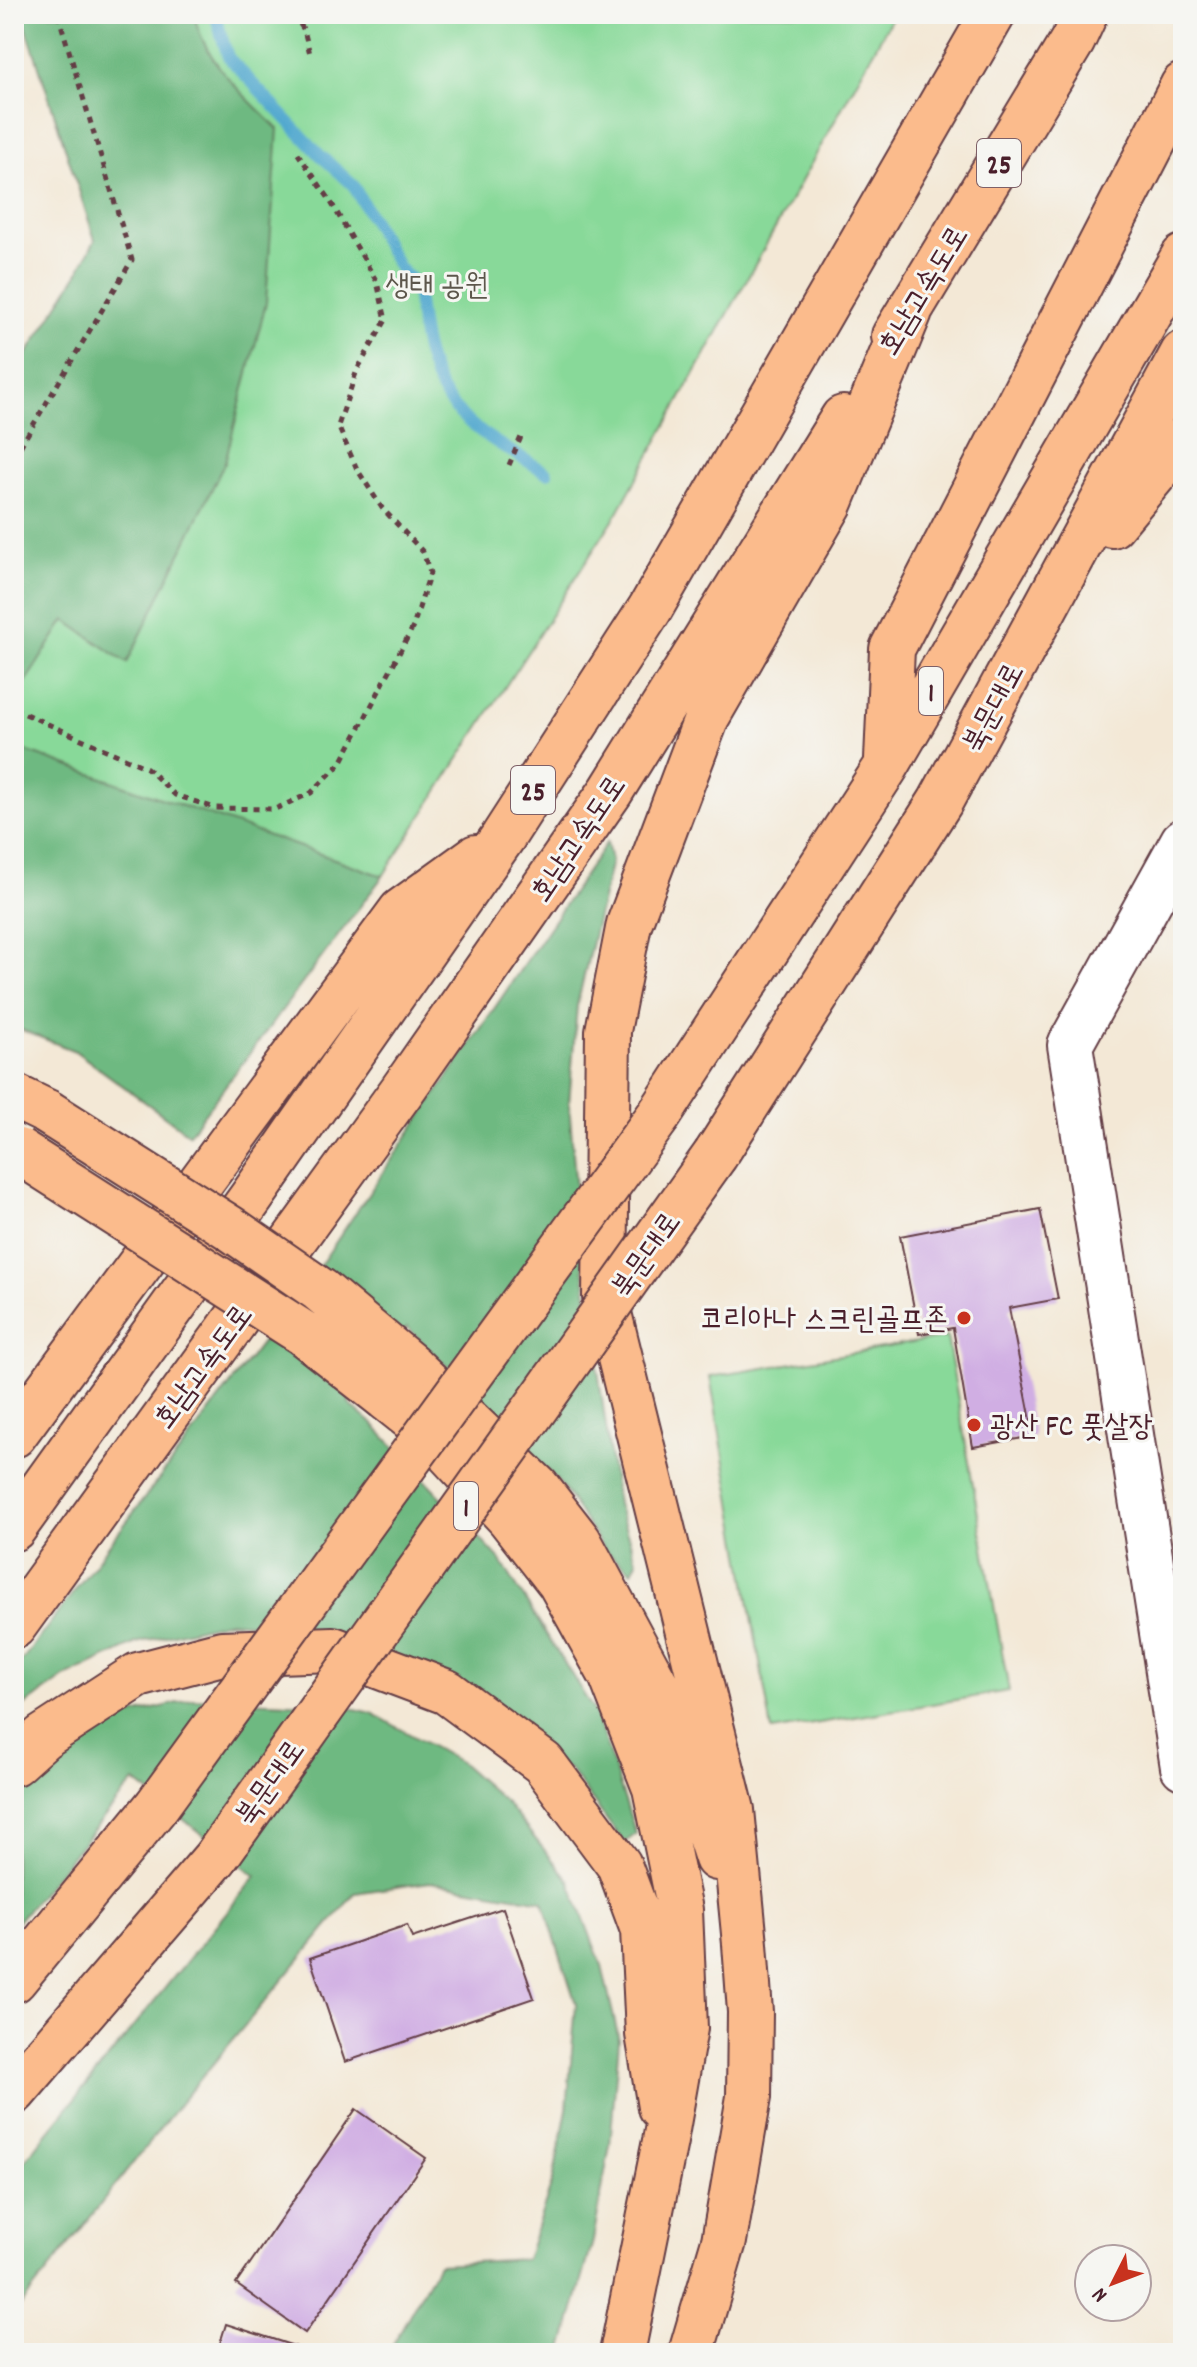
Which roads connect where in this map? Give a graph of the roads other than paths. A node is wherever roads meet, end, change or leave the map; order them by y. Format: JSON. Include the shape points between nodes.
{"nodes":[{"id":1,"x":993,"y":14,"type":"edge"},
{"id":2,"x":1085,"y":14,"type":"edge"},
{"id":3,"x":1183,"y":85,"type":"edge"},
{"id":4,"x":1183,"y":257,"type":"edge"},
{"id":5,"x":910,"y":311,"type":"junction"},
{"id":6,"x":1183,"y":353,"type":"edge"},
{"id":7,"x":1183,"y":440,"type":"edge"},
{"id":8,"x":886,"y":767,"type":"junction"},
{"id":9,"x":940,"y":802,"type":"junction"},
{"id":10,"x":503,"y":837,"type":"junction"},
{"id":11,"x":1183,"y":841,"type":"edge"},
{"id":12,"x":30,"y":1104,"type":"edge"},
{"id":13,"x":16,"y":1150,"type":"edge"},
{"id":14,"x":398,"y":1382,"type":"junction"},
{"id":15,"x":14,"y":1435,"type":"edge"},
{"id":16,"x":14,"y":1528,"type":"edge"},
{"id":17,"x":14,"y":1626,"type":"edge"},
{"id":18,"x":14,"y":1763,"type":"edge"},
{"id":19,"x":1183,"y":1767,"type":"edge"},
{"id":20,"x":745,"y":1944,"type":"junction"},
{"id":21,"x":14,"y":1980,"type":"edge"},
{"id":22,"x":14,"y":2092,"type":"edge"},
{"id":23,"x":665,"y":2141,"type":"junction"},
{"id":24,"x":622,"y":2353,"type":"edge"},
{"id":25,"x":691,"y":2353,"type":"edge"}],
"edges":[{"from":1,"to":10,"type":"main road","name":"호남고속도로","number":"25","via":[[650,609]]},
{"from":2,"to":5,"type":"main road","name":"호남고속도로","number":"25"},
{"from":3,"to":8,"type":"main road","via":[[892,649]]},
{"from":4,"to":8,"type":"main road","name":"북문대로","number":"1"},
{"from":5,"to":17,"type":"main road","name":"호남고속도로","number":"25","via":[[611,791],[401,1092]]},
{"from":5,"to":20,"type":"main road","via":[[830,504],[707,717],[629,924],[608,1031],[605,1297],[732,1810]]},
{"from":6,"to":9,"type":"main road","name":"북문대로","number":"1"},
{"from":7,"to":9,"type":"main road","via":[[1104,534]]},
{"from":8,"to":21,"type":"main road","name":"북문대로","number":"1","bridge":true,"via":[[660,1114],[156,1807]]},
{"from":9,"to":22,"type":"main road","name":"북문대로","number":"1","bridge":true,"via":[[716,1154],[216,1857]]},
{"from":10,"to":15,"type":"main road","via":[[401,911]]},
{"from":10,"to":16,"type":"main road","name":"호남고속도로","number":"25"},
{"from":11,"to":19,"type":"street","via":[[1070,1045]]},
{"from":12,"to":14,"type":"main road","bridge":true,"via":[[320,1290]]},
{"from":13,"to":14,"type":"main road","bridge":true,"via":[[303,1333]]},
{"from":14,"to":20,"type":"main road","via":[[537,1487],[579,1541],[665,1701]]},
{"from":14,"to":23,"type":"main road","via":[[440,1444],[560,1583],[611,1675],[655,1788],[680,1910],[685,2028]]},
{"from":18,"to":23,"type":"main road","via":[[43,1737],[138,1675],[222,1653],[333,1649],[447,1692],[543,1763],[619,1865],[643,1930],[648,2034]]},
{"from":20,"to":25,"type":"main road","via":[[749,2097],[724,2241]]},
{"from":23,"to":24,"type":"main road"}]}
